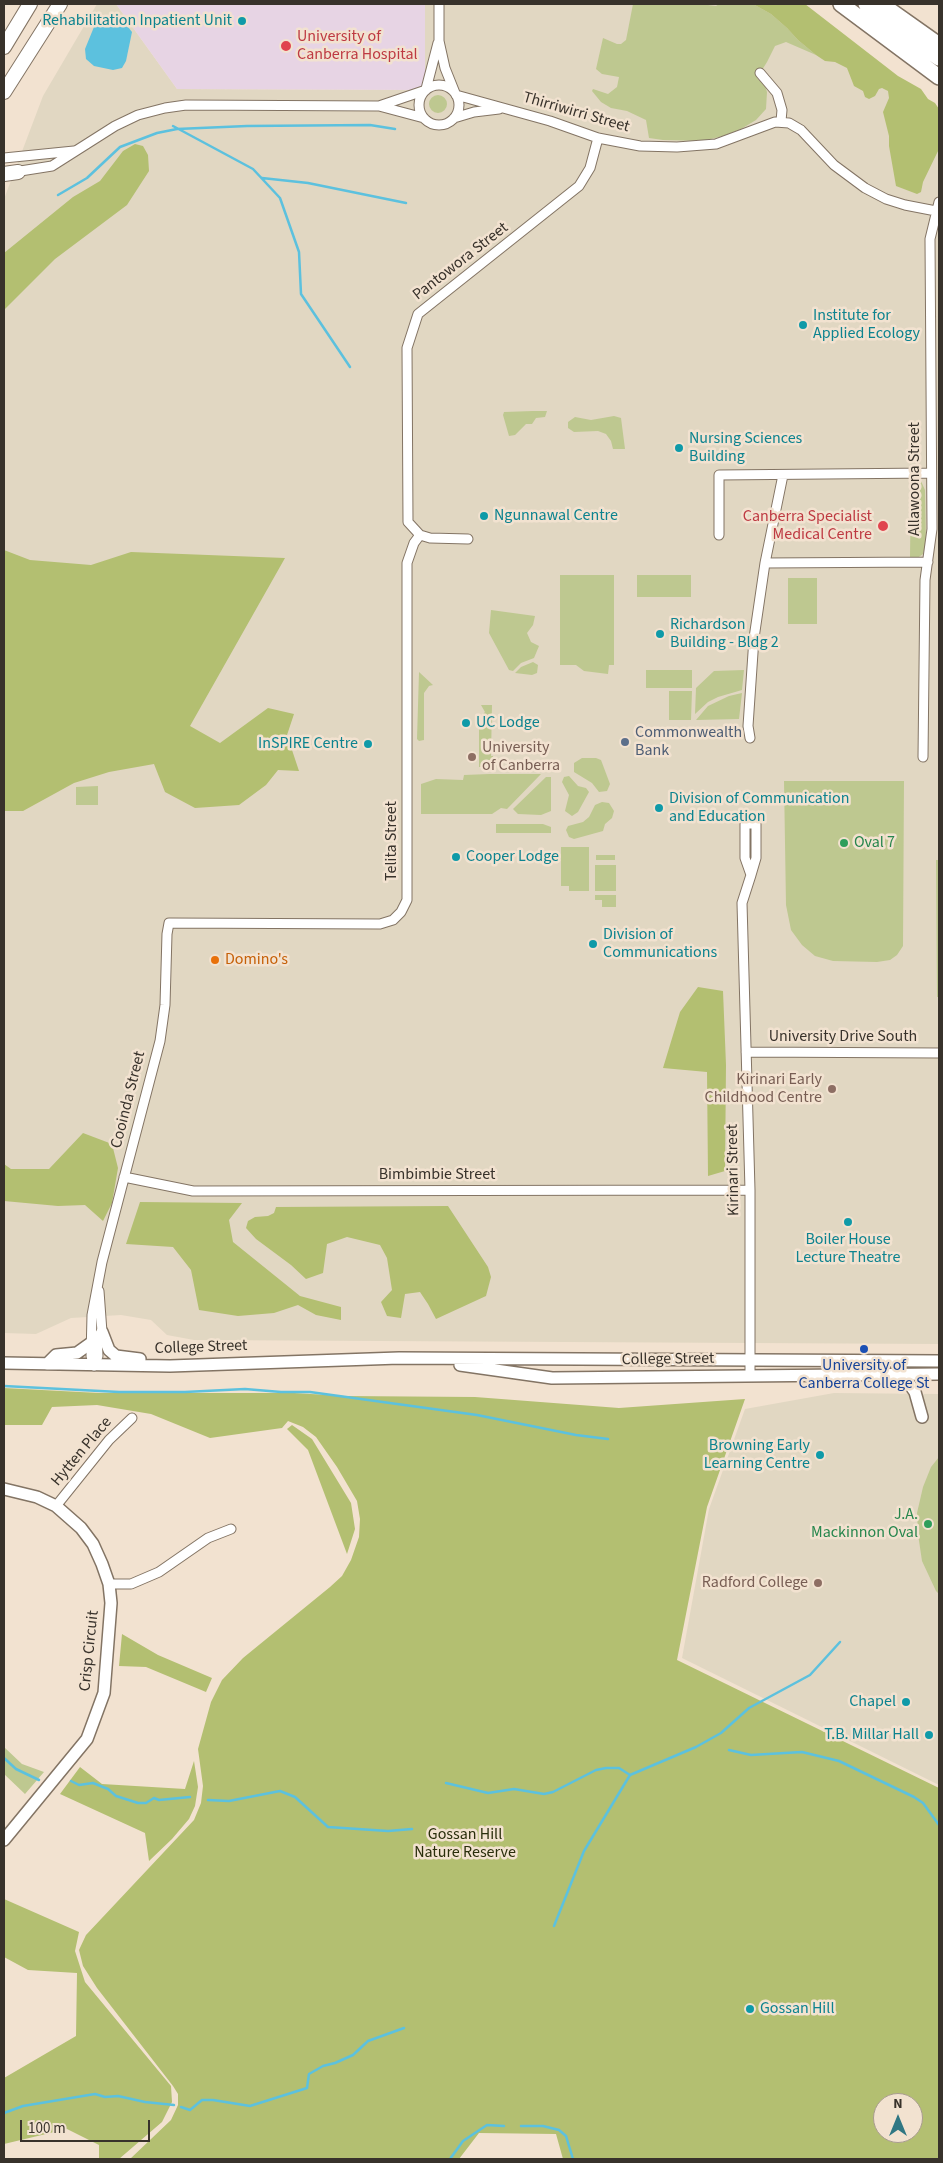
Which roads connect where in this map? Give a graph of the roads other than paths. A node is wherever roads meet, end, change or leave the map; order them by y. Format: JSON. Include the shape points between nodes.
{"nodes":[{"id":1,"x":30,"y":4,"type":"edge"},
{"id":2,"x":60,"y":4,"type":"edge"},
{"id":3,"x":438,"y":4,"type":"edge"},
{"id":4,"x":841,"y":4,"type":"edge"},
{"id":5,"x":866,"y":4,"type":"edge"},
{"id":6,"x":881,"y":4,"type":"edge"},
{"id":7,"x":439,"y":41,"type":"junction"},
{"id":8,"x":939,"y":45,"type":"edge"},
{"id":9,"x":4,"y":47,"type":"edge"},
{"id":10,"x":939,"y":58,"type":"edge"},
{"id":11,"x":760,"y":74,"type":"dead end"},
{"id":12,"x":939,"y":77,"type":"edge"},
{"id":13,"x":426,"y":90,"type":"junction"},
{"id":14,"x":4,"y":92,"type":"edge"},
{"id":15,"x":455,"y":94,"type":"junction"},
{"id":16,"x":379,"y":106,"type":"junction"},
{"id":17,"x":504,"y":108,"type":"junction"},
{"id":18,"x":424,"y":118,"type":"junction"},
{"id":19,"x":454,"y":118,"type":"junction"},
{"id":20,"x":781,"y":121,"type":"junction"},
{"id":21,"x":598,"y":138,"type":"junction"},
{"id":22,"x":77,"y":151,"type":"junction"},
{"id":23,"x":4,"y":158,"type":"edge"},
{"id":24,"x":8,"y":172,"type":"edge"},
{"id":25,"x":939,"y":202,"type":"edge"},
{"id":26,"x":936,"y":211,"type":"junction"},
{"id":27,"x":931,"y":473,"type":"junction"},
{"id":28,"x":783,"y":475,"type":"junction"},
{"id":29,"x":936,"y":528,"type":"edge"},
{"id":30,"x":420,"y":535,"type":"junction"},
{"id":31,"x":719,"y":535,"type":"dead end"},
{"id":32,"x":468,"y":539,"type":"dead end"},
{"id":33,"x":928,"y":562,"type":"junction"},
{"id":34,"x":764,"y":563,"type":"junction"},
{"id":35,"x":750,"y":738,"type":"dead end"},
{"id":36,"x":923,"y":757,"type":"dead end"},
{"id":37,"x":751,"y":875,"type":"junction"},
{"id":38,"x":169,"y":923,"type":"joint"},
{"id":39,"x":746,"y":1052,"type":"junction"},
{"id":40,"x":939,"y":1053,"type":"edge"},
{"id":41,"x":124,"y":1177,"type":"junction"},
{"id":42,"x":750,"y":1190,"type":"junction"},
{"id":43,"x":98,"y":1281,"type":"junction"},
{"id":44,"x":102,"y":1332,"type":"junction"},
{"id":45,"x":91,"y":1343,"type":"junction"},
{"id":46,"x":399,"y":1358,"type":"junction"},
{"id":47,"x":750,"y":1360,"type":"junction"},
{"id":48,"x":939,"y":1361,"type":"edge"},
{"id":49,"x":4,"y":1363,"type":"edge"},
{"id":50,"x":47,"y":1364,"type":"junction"},
{"id":51,"x":94,"y":1366,"type":"junction"},
{"id":52,"x":170,"y":1366,"type":"junction"},
{"id":53,"x":939,"y":1374,"type":"edge"},
{"id":54,"x":903,"y":1375,"type":"junction"},
{"id":55,"x":750,"y":1376,"type":"junction"},
{"id":56,"x":922,"y":1416,"type":"dead end"},
{"id":57,"x":132,"y":1418,"type":"dead end"},
{"id":58,"x":4,"y":1489,"type":"edge"},
{"id":59,"x":56,"y":1506,"type":"junction"},
{"id":60,"x":231,"y":1529,"type":"dead end"},
{"id":61,"x":109,"y":1584,"type":"junction"},
{"id":62,"x":4,"y":1840,"type":"edge"}],
"edges":[{"from":1,"to":9,"type":"main road"},
{"from":2,"to":14,"type":"main road"},
{"from":3,"to":7,"type":"street"},
{"from":4,"to":12,"type":"main road"},
{"from":5,"to":10,"type":"main road","via":[[874,14]]},
{"from":6,"to":8,"type":"main road"},
{"from":7,"to":13,"type":"street"},
{"from":7,"to":15,"type":"street"},
{"from":11,"to":20,"type":"street","via":[[776,93],[782,110]]},
{"from":13,"to":15,"type":"street","via":[[438,85]]},
{"from":13,"to":16,"type":"street"},
{"from":13,"to":18,"type":"street","via":[[419,101]]},
{"from":15,"to":17,"type":"street","name":"Thirriwirri Street"},
{"from":15,"to":19,"type":"street","via":[[458,106]]},
{"from":16,"to":18,"type":"street"},
{"from":16,"to":22,"type":"street","via":[[186,105],[165,108],[138,115]]},
{"from":17,"to":19,"type":"street","name":"Thirriwirri Street"},
{"from":17,"to":21,"type":"street","name":"Thirriwirri Street"},
{"from":18,"to":19,"type":"street","via":[[443,124]]},
{"from":20,"to":21,"type":"street","name":"Thirriwirri Street","via":[[716,144],[640,146]]},
{"from":20,"to":26,"type":"street","via":[[796,126],[834,165],[865,188],[899,203]]},
{"from":21,"to":30,"type":"street","name":"Pantowora Street","via":[[590,168],[579,186],[418,314],[406,348],[407,514],[411,528]]},
{"from":22,"to":23,"type":"street"},
{"from":22,"to":24,"type":"street","via":[[52,166]]},
{"from":25,"to":26,"type":"street","name":"Allawoona Street"},
{"from":26,"to":27,"type":"street","name":"Allawoona Street","via":[[930,239]]},
{"from":27,"to":28,"type":"street"},
{"from":27,"to":29,"type":"street","name":"Allawoona Street"},
{"from":28,"to":31,"type":"street","via":[[719,475]]},
{"from":28,"to":34,"type":"street"},
{"from":29,"to":33,"type":"street","name":"Allawoona Street"},
{"from":30,"to":32,"type":"street"},
{"from":30,"to":38,"type":"street","name":"Telita Street","via":[[406,563],[407,900],[401,912],[393,920],[380,924]]},
{"from":33,"to":34,"type":"street"},
{"from":33,"to":36,"type":"street","name":"Allawoona Street","via":[[925,580]]},
{"from":34,"to":35,"type":"street","via":[[754,638]]},
{"from":37,"to":37,"type":"street","name":"Kirinari Street","via":[[745,858],[745,824],[756,824],[756,858]]},
{"from":37,"to":39,"type":"street","name":"Kirinari Street","via":[[742,903]]},
{"from":38,"to":41,"type":"street","name":"Cooinda Street","via":[[160,1041]]},
{"from":39,"to":40,"type":"street","name":"University Drive South"},
{"from":39,"to":42,"type":"street","name":"Kirinari Street"},
{"from":41,"to":42,"type":"street","name":"Bimbimbie Street","via":[[193,1191]]},
{"from":41,"to":43,"type":"street","name":"Cooinda Street"},
{"from":42,"to":47,"type":"street","name":"Kirinari Street"},
{"from":43,"to":44,"type":"street","name":"Cooinda Street"},
{"from":43,"to":45,"type":"street","name":"Cooinda Street"},
{"from":44,"to":51,"type":"street","name":"Cooinda Street","via":[[97,1337],[98,1356]]},
{"from":44,"to":52,"type":"street","via":[[104,1342],[116,1356],[159,1359]]},
{"from":45,"to":50,"type":"street","via":[[77,1353],[56,1356]]},
{"from":45,"to":51,"type":"street","name":"Cooinda Street"},
{"from":46,"to":47,"type":"street","name":"College Street"},
{"from":46,"to":52,"type":"street","name":"College Street"},
{"from":46,"to":55,"type":"street","name":"College Street","via":[[552,1378]]},
{"from":47,"to":48,"type":"street","name":"College Street"},
{"from":47,"to":55,"type":"street","name":"Kirinari Street"},
{"from":49,"to":50,"type":"street","name":"College Street"},
{"from":50,"to":51,"type":"street","name":"College Street"},
{"from":51,"to":52,"type":"street","name":"College Street"},
{"from":53,"to":54,"type":"street","name":"College Street"},
{"from":54,"to":55,"type":"street","name":"College Street"},
{"from":54,"to":56,"type":"street","via":[[915,1392]]},
{"from":57,"to":59,"type":"street","name":"Hytten Place","via":[[109,1440]]},
{"from":58,"to":59,"type":"street","name":"Crisp Circuit","via":[[37,1497]]},
{"from":59,"to":61,"type":"street","name":"Crisp Circuit","via":[[81,1528],[93,1544]]},
{"from":60,"to":61,"type":"street","via":[[208,1538],[159,1572],[130,1584]]},
{"from":61,"to":62,"type":"street","name":"Crisp Circuit","via":[[104,1693],[87,1739]]}]}
